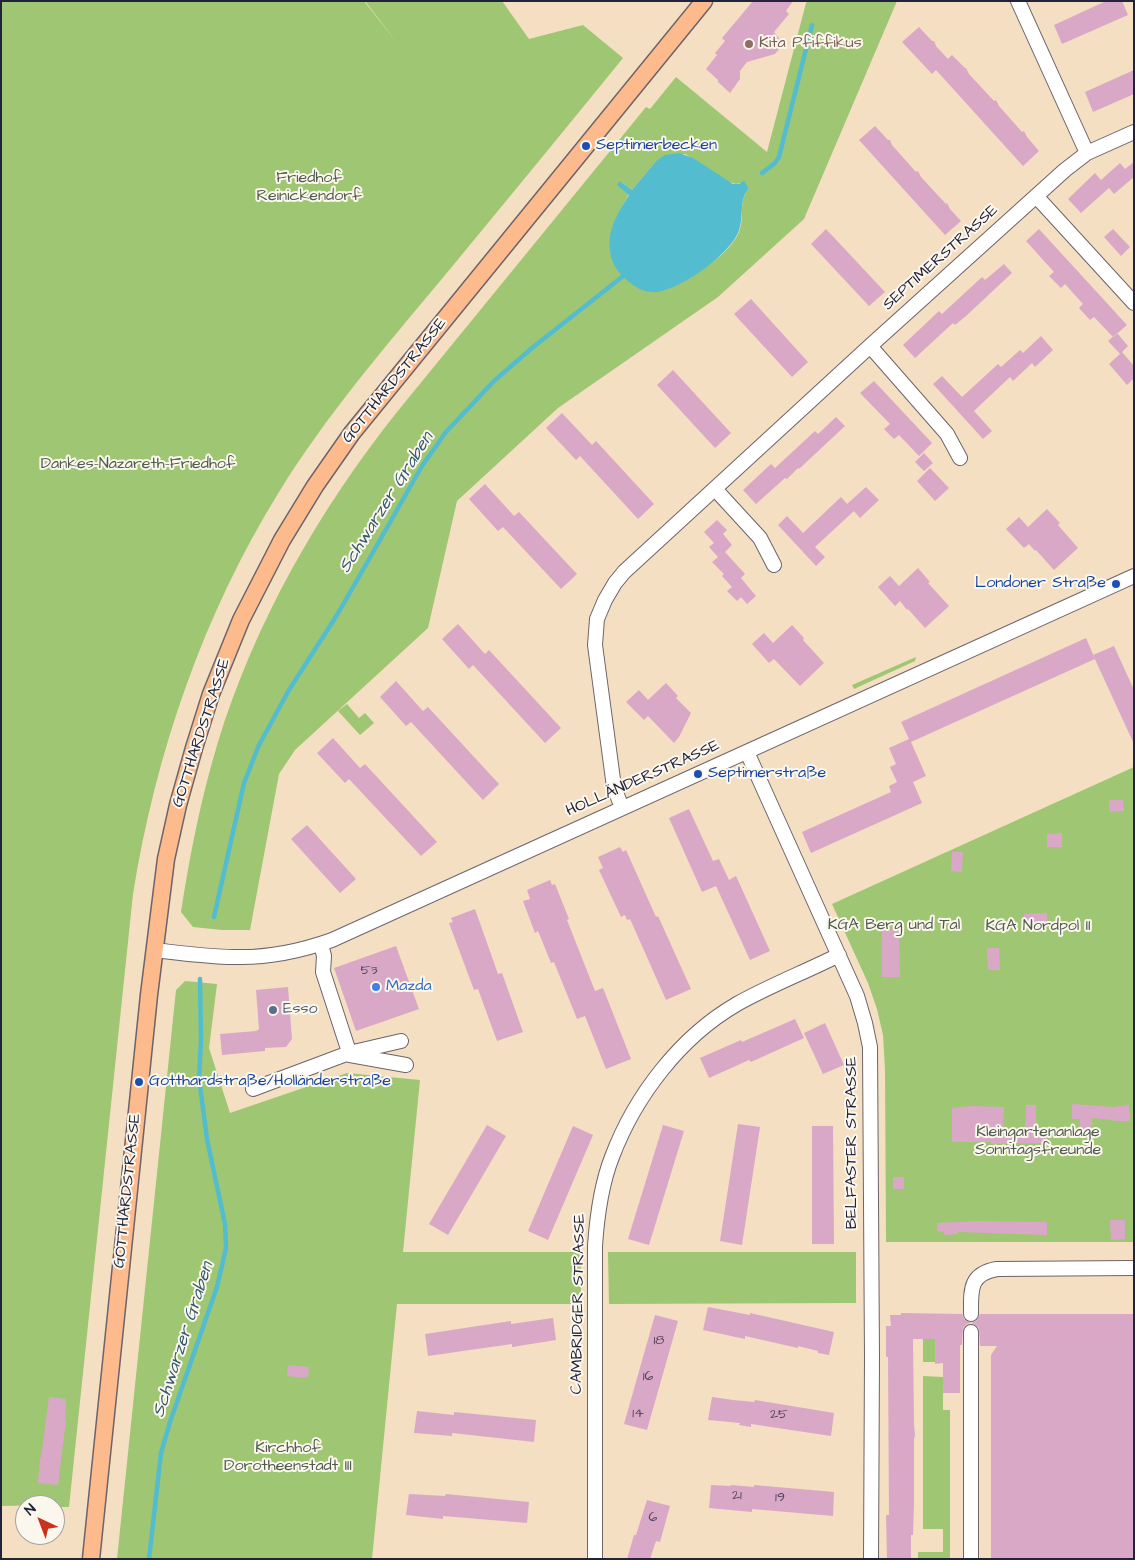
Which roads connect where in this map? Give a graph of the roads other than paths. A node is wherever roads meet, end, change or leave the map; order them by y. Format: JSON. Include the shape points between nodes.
{"nodes":[{"id":1,"x":704,"y":1,"type":"edge"},
{"id":2,"x":1018,"y":1,"type":"edge"},
{"id":3,"x":1134,"y":132,"type":"edge"},
{"id":4,"x":1087,"y":153,"type":"junction"},
{"id":5,"x":1036,"y":196,"type":"junction"},
{"id":6,"x":1134,"y":303,"type":"edge"},
{"id":7,"x":870,"y":346,"type":"junction"},
{"id":8,"x":960,"y":458,"type":"dead end"},
{"id":9,"x":715,"y":489,"type":"junction"},
{"id":10,"x":774,"y":565,"type":"dead end"},
{"id":11,"x":1134,"y":576,"type":"edge"},
{"id":12,"x":747,"y":752,"type":"junction"},
{"id":13,"x":622,"y":808,"type":"junction"},
{"id":14,"x":321,"y":944,"type":"junction"},
{"id":15,"x":154,"y":950,"type":"junction"},
{"id":16,"x":839,"y":955,"type":"junction"},
{"id":17,"x":401,"y":1041,"type":"dead end"},
{"id":18,"x":349,"y":1053,"type":"junction"},
{"id":19,"x":406,"y":1065,"type":"dead end"},
{"id":20,"x":253,"y":1090,"type":"dead end"},
{"id":21,"x":1134,"y":1268,"type":"edge"},
{"id":22,"x":971,"y":1314,"type":"dead end"},
{"id":23,"x":972,"y":1332,"type":"dead end"},
{"id":24,"x":91,"y":1559,"type":"edge"},
{"id":25,"x":595,"y":1559,"type":"edge"},
{"id":26,"x":871,"y":1559,"type":"edge"},
{"id":27,"x":971,"y":1559,"type":"edge"}],
"edges":[{"from":1,"to":15,"type":"main road","name":"GOTTHARDSTRASSE","via":[[352,433],[282,540],[241,620],[211,694],[194,748],[168,848]]},
{"from":2,"to":4,"type":"street"},
{"from":3,"to":4,"type":"street","name":"SEPTIMERSTRASSE"},
{"from":4,"to":5,"type":"street","name":"SEPTIMERSTRASSE"},
{"from":5,"to":6,"type":"street"},
{"from":5,"to":7,"type":"street","name":"SEPTIMERSTRASSE"},
{"from":7,"to":8,"type":"street","via":[[947,434]]},
{"from":7,"to":9,"type":"street","name":"SEPTIMERSTRASSE"},
{"from":9,"to":10,"type":"street","via":[[760,538]]},
{"from":9,"to":13,"type":"street","name":"SEPTIMERSTRASSE","via":[[624,572],[605,600],[597,619],[596,654],[607,745],[614,787]]},
{"from":11,"to":12,"type":"street","name":"HOLLÄNDERSTRASSE"},
{"from":12,"to":13,"type":"street","name":"HOLLÄNDERSTRASSE"},
{"from":12,"to":16,"type":"street","name":"BELFASTER STRASSE"},
{"from":13,"to":14,"type":"street","name":"HOLLÄNDERSTRASSE"},
{"from":14,"to":15,"type":"street","name":"HOLLÄNDERSTRASSE","via":[[274,955],[234,958]]},
{"from":14,"to":18,"type":"street","via":[[323,972]]},
{"from":15,"to":24,"type":"main road","name":"GOTTHARDSTRASSE"},
{"from":16,"to":25,"type":"street","name":"CAMBRIDGER STRASSE","via":[[737,1004],[686,1043],[649,1086],[624,1128],[611,1158],[598,1209],[595,1246]]},
{"from":16,"to":26,"type":"street","name":"BELFASTER STRASSE","via":[[857,996],[870,1047]]},
{"from":17,"to":18,"type":"street"},
{"from":18,"to":19,"type":"street","via":[[350,1056]]},
{"from":18,"to":20,"type":"street"},
{"from":21,"to":22,"type":"street","via":[[988,1270],[974,1281]]},
{"from":23,"to":27,"type":"street"}]}
